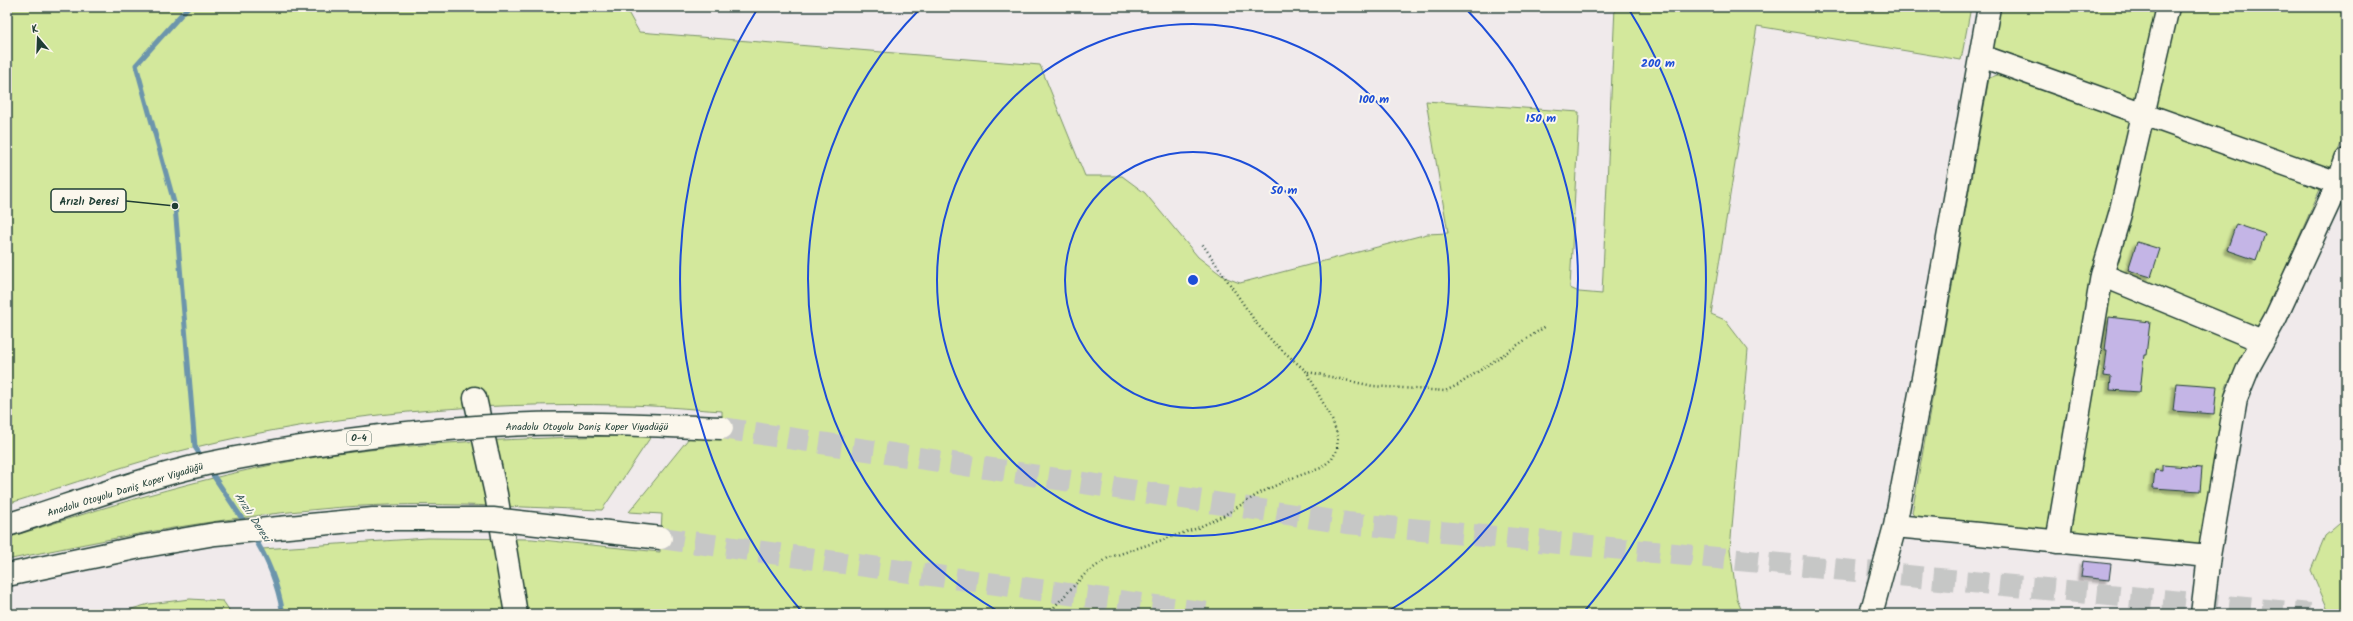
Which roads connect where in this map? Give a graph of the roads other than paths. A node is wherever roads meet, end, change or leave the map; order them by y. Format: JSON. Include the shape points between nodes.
{"nodes":[{"id":1,"x":1989,"y":7,"type":"edge"},
{"id":2,"x":2168,"y":7,"type":"edge"},
{"id":3,"x":1981,"y":56,"type":"junction"},
{"id":4,"x":2143,"y":114,"type":"junction"},
{"id":5,"x":2346,"y":160,"type":"edge"},
{"id":6,"x":2338,"y":183,"type":"junction"},
{"id":7,"x":2102,"y":275,"type":"junction"},
{"id":8,"x":2262,"y":341,"type":"junction"},
{"id":9,"x":475,"y":398,"type":"dead end"},
{"id":10,"x":722,"y":428,"type":"tunnel mouth"},
{"id":11,"x":7,"y":524,"type":"edge"},
{"id":12,"x":1895,"y":526,"type":"junction"},
{"id":13,"x":661,"y":538,"type":"tunnel mouth"},
{"id":14,"x":2057,"y":542,"type":"junction"},
{"id":15,"x":2209,"y":556,"type":"junction"},
{"id":16,"x":7,"y":575,"type":"edge"},
{"id":17,"x":516,"y":614,"type":"edge"},
{"id":18,"x":1871,"y":614,"type":"edge"},
{"id":19,"x":2202,"y":614,"type":"edge"}],
"edges":[{"from":1,"to":3,"type":"main road"},
{"from":2,"to":4,"type":"main road"},
{"from":3,"to":4,"type":"main road"},
{"from":3,"to":12,"type":"main road"},
{"from":4,"to":6,"type":"main road"},
{"from":4,"to":7,"type":"main road","via":[[2120,214]]},
{"from":5,"to":6,"type":"main road"},
{"from":6,"to":8,"type":"main road"},
{"from":7,"to":8,"type":"main road"},
{"from":7,"to":14,"type":"main road"},
{"from":8,"to":15,"type":"main road","via":[[2236,398]]},
{"from":9,"to":17,"type":"main road","via":[[496,494]]},
{"from":10,"to":11,"type":"main road","name":"Anadolu Otoyolu Daniş Koper Viyadüğü","number":"O-4","bridge":true,"via":[[534,424],[449,428],[358,438],[204,465]]},
{"from":12,"to":14,"type":"main road"},
{"from":12,"to":18,"type":"main road"},
{"from":13,"to":16,"type":"main road","bridge":true,"via":[[493,519],[373,519],[215,534]]},
{"from":14,"to":15,"type":"main road"},
{"from":15,"to":19,"type":"main road"}]}
